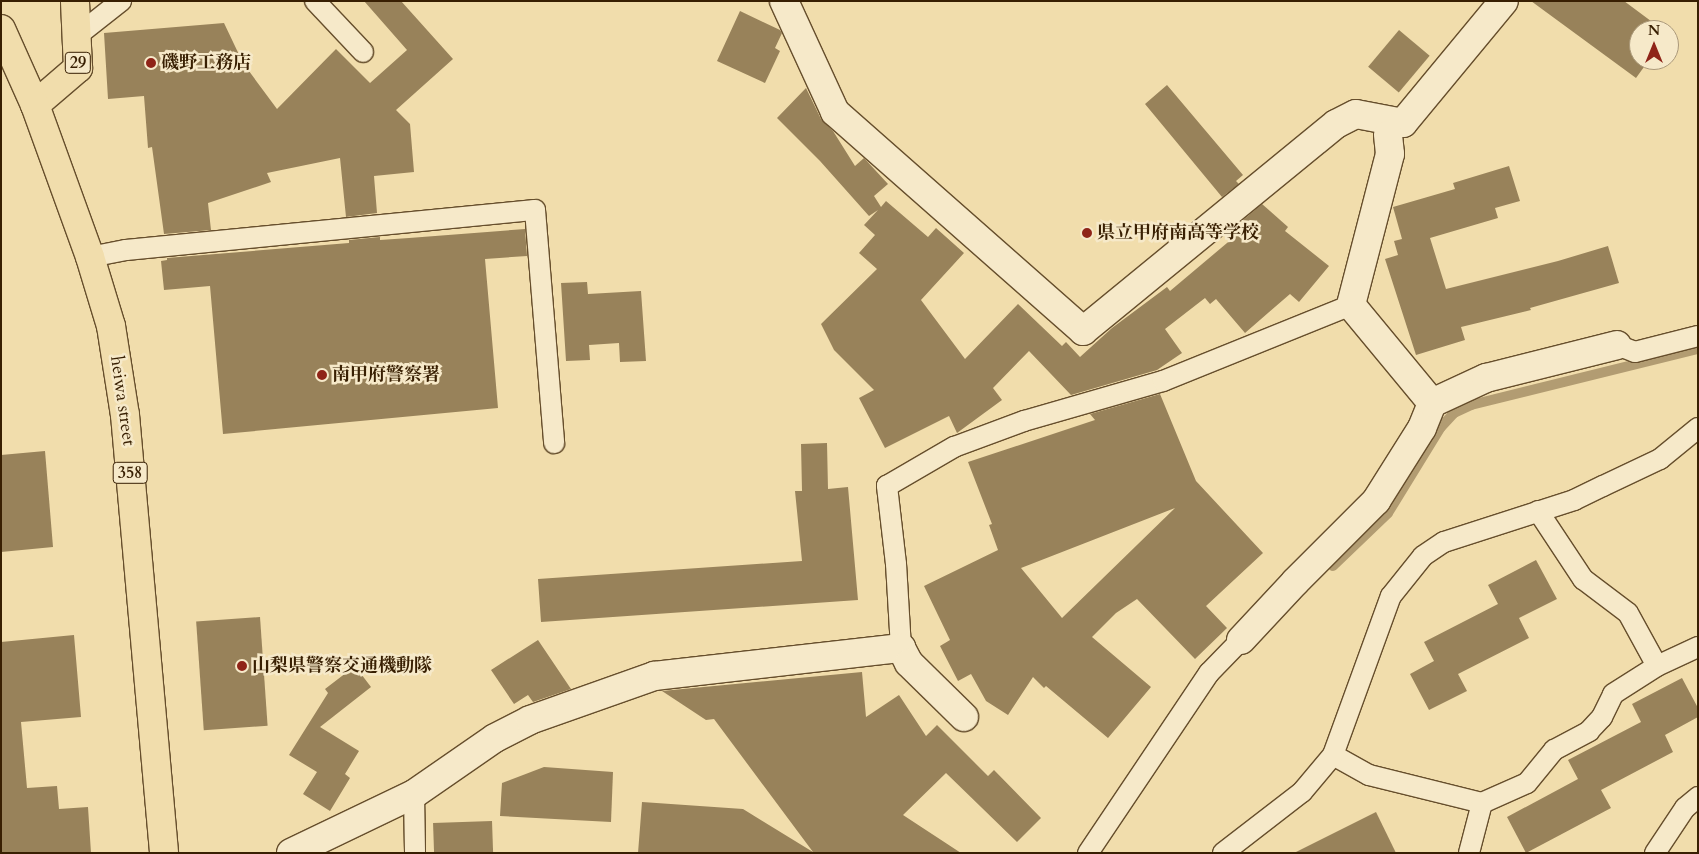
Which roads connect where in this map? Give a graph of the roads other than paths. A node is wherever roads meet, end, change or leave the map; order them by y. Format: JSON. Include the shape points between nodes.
{"nodes":[{"id":1,"x":75,"y":1,"type":"edge"},
{"id":2,"x":121,"y":1,"type":"edge"},
{"id":3,"x":315,"y":1,"type":"edge"},
{"id":4,"x":784,"y":1,"type":"edge"},
{"id":5,"x":1504,"y":1,"type":"edge"},
{"id":6,"x":1,"y":29,"type":"edge"},
{"id":7,"x":78,"y":35,"type":"junction"},
{"id":8,"x":363,"y":52,"type":"dead end"},
{"id":9,"x":35,"y":105,"type":"junction"},
{"id":10,"x":1388,"y":135,"type":"dead end"},
{"id":11,"x":90,"y":257,"type":"junction"},
{"id":12,"x":1350,"y":305,"type":"junction"},
{"id":13,"x":1698,"y":336,"type":"edge"},
{"id":14,"x":1617,"y":345,"type":"joint"},
{"id":15,"x":1432,"y":403,"type":"junction"},
{"id":16,"x":1698,"y":428,"type":"edge"},
{"id":17,"x":554,"y":443,"type":"dead end"},
{"id":18,"x":1538,"y":511,"type":"junction"},
{"id":19,"x":1241,"y":640,"type":"joint"},
{"id":20,"x":901,"y":648,"type":"junction"},
{"id":21,"x":1693,"y":653,"type":"edge"},
{"id":22,"x":1657,"y":666,"type":"junction"},
{"id":23,"x":964,"y":717,"type":"dead end"},
{"id":24,"x":1332,"y":755,"type":"junction"},
{"id":25,"x":414,"y":794,"type":"junction"},
{"id":26,"x":1698,"y":797,"type":"edge"},
{"id":27,"x":1482,"y":803,"type":"junction"},
{"id":28,"x":164,"y":853,"type":"edge"},
{"id":29,"x":291,"y":853,"type":"edge"},
{"id":30,"x":415,"y":853,"type":"edge"},
{"id":31,"x":1088,"y":853,"type":"edge"},
{"id":32,"x":1223,"y":853,"type":"edge"},
{"id":33,"x":1469,"y":853,"type":"edge"},
{"id":34,"x":1655,"y":853,"type":"edge"}],
"edges":[{"from":1,"to":7,"type":"main road","number":"29"},
{"from":2,"to":7,"type":"lane"},
{"from":3,"to":8,"type":"lane"},
{"from":4,"to":5,"type":"street","via":[[835,112],[1083,331],[1336,124],[1356,114],[1403,123]]},
{"from":6,"to":9,"type":"main road","name":"heiwa street","number":"358"},
{"from":7,"to":9,"type":"main road","number":"29","via":[[78,68]]},
{"from":9,"to":11,"type":"main road","name":"heiwa street","number":"358"},
{"from":10,"to":12,"type":"street","via":[[1390,154]]},
{"from":11,"to":17,"type":"lane","via":[[126,250],[534,210]]},
{"from":11,"to":28,"type":"main road","name":"heiwa street","number":"358","via":[[111,326],[125,415]]},
{"from":12,"to":15,"type":"street"},
{"from":12,"to":20,"type":"lane","via":[[1163,381],[1024,421],[954,447],[887,486]]},
{"from":13,"to":14,"type":"lane","via":[[1635,352]]},
{"from":14,"to":15,"type":"street","via":[[1486,378]]},
{"from":15,"to":19,"type":"street","via":[[1422,428],[1376,502]]},
{"from":16,"to":18,"type":"lane","via":[[1660,458],[1574,500]]},
{"from":18,"to":22,"type":"lane","via":[[1582,579],[1628,613]]},
{"from":18,"to":24,"type":"lane","via":[[1444,542],[1423,556],[1391,596]]},
{"from":19,"to":31,"type":"lane","via":[[1209,673]]},
{"from":20,"to":23,"type":"street","via":[[909,662]]},
{"from":20,"to":25,"type":"street","via":[[654,676],[530,720],[495,738]]},
{"from":21,"to":22,"type":"lane"},
{"from":22,"to":27,"type":"lane","via":[[1612,694],[1602,717],[1588,731],[1554,750],[1527,783]]},
{"from":24,"to":27,"type":"lane","via":[[1369,775]]},
{"from":24,"to":32,"type":"lane","via":[[1302,792]]},
{"from":25,"to":29,"type":"street"},
{"from":25,"to":30,"type":"lane"},
{"from":26,"to":34,"type":"lane","via":[[1685,808]]},
{"from":27,"to":33,"type":"lane"}]}
